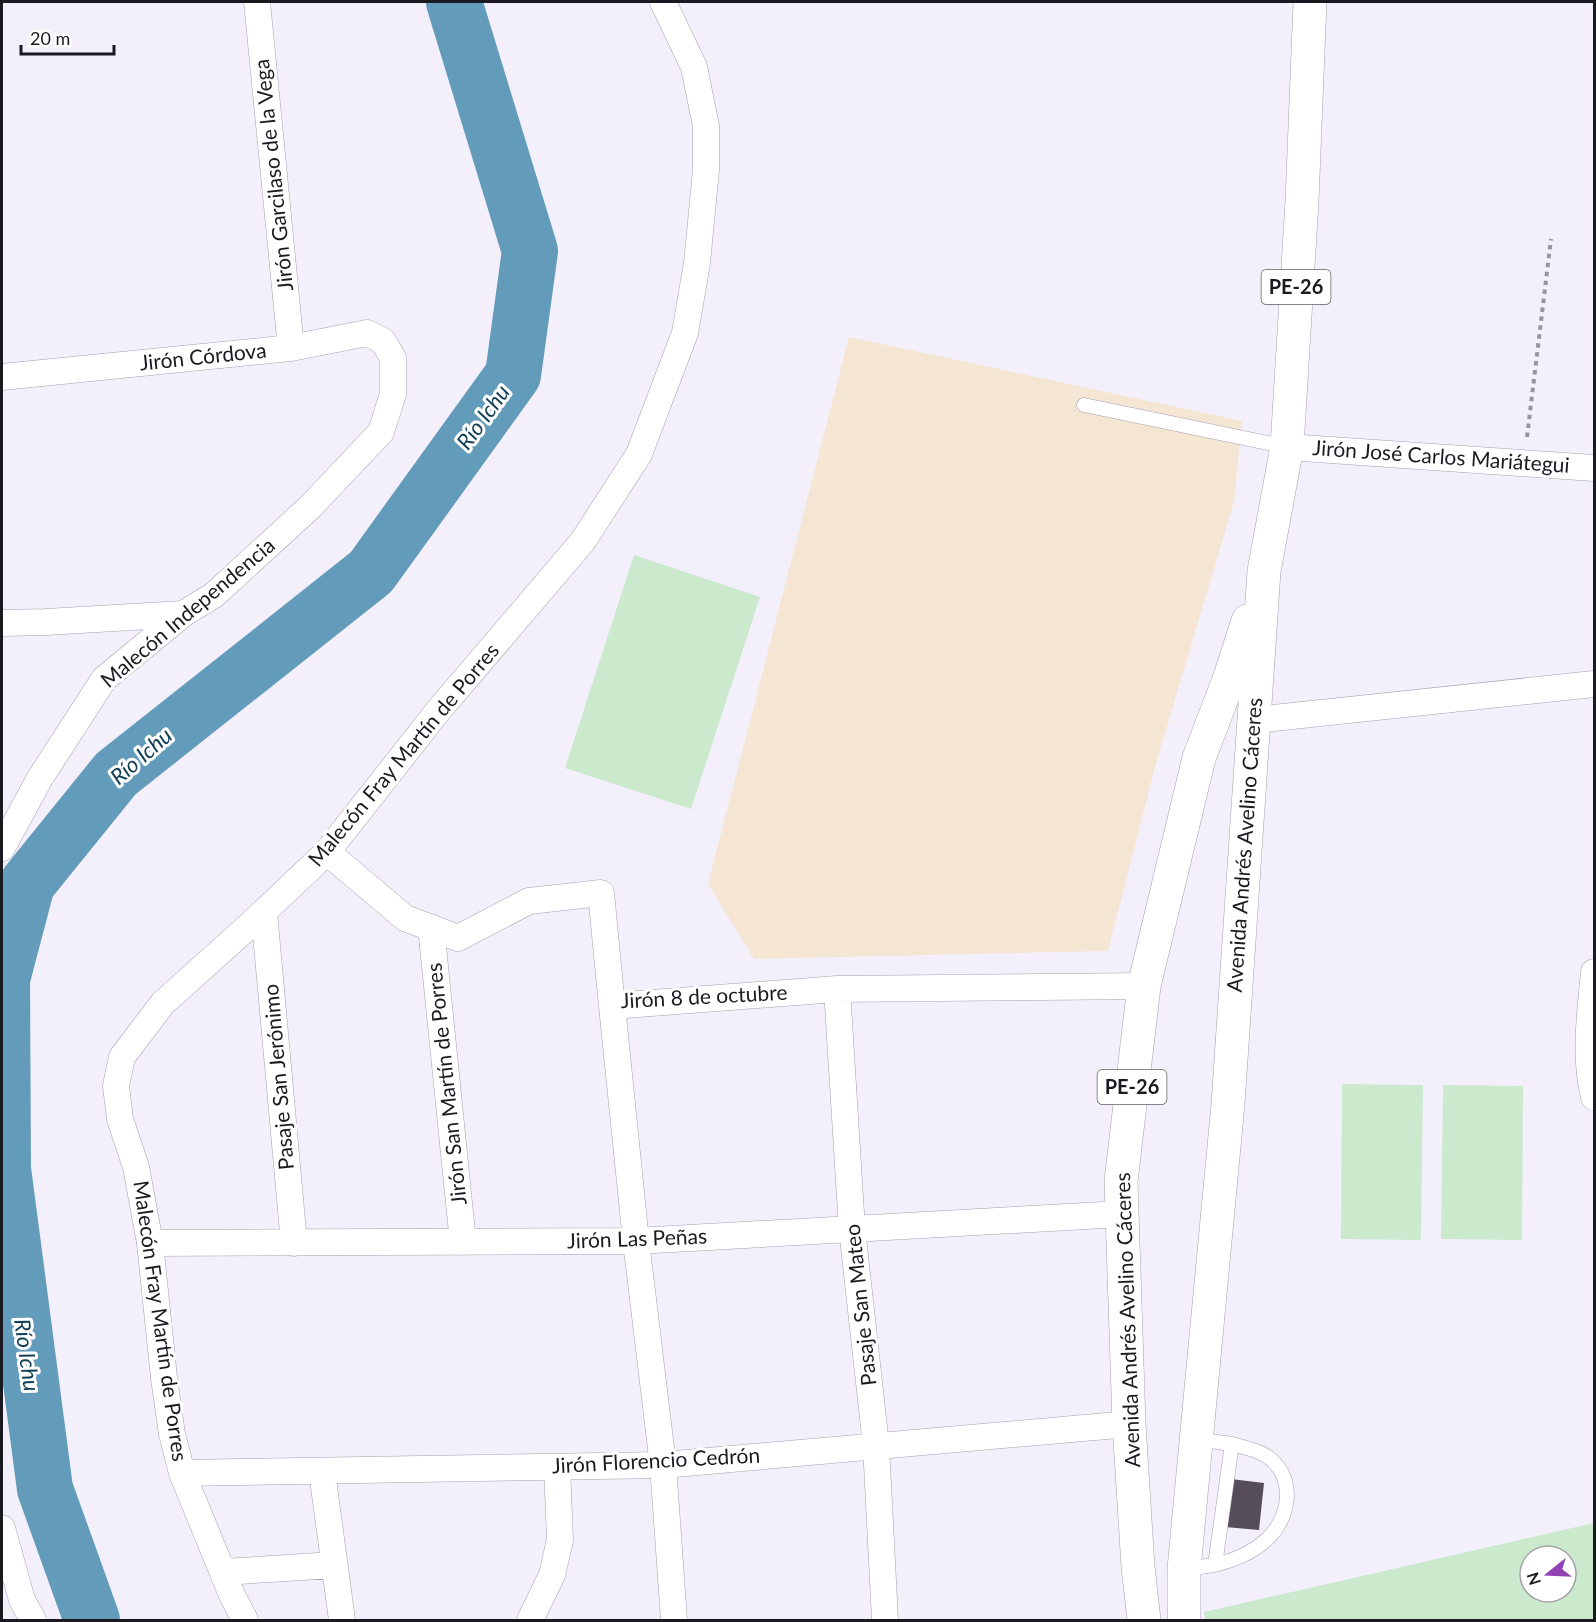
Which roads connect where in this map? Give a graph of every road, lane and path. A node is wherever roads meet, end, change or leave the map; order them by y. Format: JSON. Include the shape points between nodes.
{"nodes":[{"id":1,"x":257,"y":2,"type":"edge"},
{"id":2,"x":663,"y":2,"type":"edge"},
{"id":3,"x":1310,"y":2,"type":"edge"},
{"id":4,"x":1551,"y":239,"type":"dead end"},
{"id":5,"x":291,"y":348,"type":"junction"},
{"id":6,"x":393,"y":358,"type":"joint"},
{"id":7,"x":2,"y":377,"type":"edge"},
{"id":8,"x":1084,"y":405,"type":"dead end"},
{"id":9,"x":1287,"y":447,"type":"junction"},
{"id":10,"x":1524,"y":462,"type":"junction"},
{"id":11,"x":1594,"y":468,"type":"edge"},
{"id":12,"x":1264,"y":571,"type":"junction"},
{"id":13,"x":183,"y":614,"type":"junction"},
{"id":14,"x":2,"y":623,"type":"edge"},
{"id":15,"x":1594,"y":684,"type":"edge"},
{"id":16,"x":1254,"y":720,"type":"junction"},
{"id":17,"x":2,"y":848,"type":"edge"},
{"id":18,"x":327,"y":852,"type":"junction"},
{"id":19,"x":264,"y":912,"type":"junction"},
{"id":20,"x":431,"y":927,"type":"junction"},
{"id":21,"x":1594,"y":972,"type":"edge"},
{"id":22,"x":1144,"y":986,"type":"junction"},
{"id":23,"x":837,"y":989,"type":"junction"},
{"id":24,"x":612,"y":1006,"type":"junction"},
{"id":25,"x":1594,"y":1098,"type":"edge"},
{"id":26,"x":1122,"y":1214,"type":"junction"},
{"id":27,"x":852,"y":1230,"type":"junction"},
{"id":28,"x":636,"y":1241,"type":"junction"},
{"id":29,"x":463,"y":1242,"type":"junction"},
{"id":30,"x":150,"y":1243,"type":"junction"},
{"id":31,"x":294,"y":1243,"type":"junction"},
{"id":32,"x":1129,"y":1424,"type":"junction"},
{"id":33,"x":1195,"y":1439,"type":"junction"},
{"id":34,"x":1232,"y":1444,"type":"junction"},
{"id":35,"x":876,"y":1445,"type":"junction"},
{"id":36,"x":663,"y":1465,"type":"junction"},
{"id":37,"x":557,"y":1467,"type":"junction"},
{"id":38,"x":322,"y":1472,"type":"junction"},
{"id":39,"x":182,"y":1473,"type":"junction"},
{"id":40,"x":2,"y":1528,"type":"edge"},
{"id":41,"x":334,"y":1565,"type":"junction"},
{"id":42,"x":1138,"y":1567,"type":"junction"},
{"id":43,"x":1199,"y":1567,"type":"junction"},
{"id":44,"x":223,"y":1572,"type":"junction"},
{"id":45,"x":33,"y":1620,"type":"edge"},
{"id":46,"x":244,"y":1620,"type":"edge"},
{"id":47,"x":342,"y":1620,"type":"edge"},
{"id":48,"x":530,"y":1620,"type":"edge"},
{"id":49,"x":674,"y":1620,"type":"edge"},
{"id":50,"x":885,"y":1620,"type":"edge"},
{"id":51,"x":1144,"y":1620,"type":"edge"},
{"id":52,"x":1184,"y":1620,"type":"edge"}],
"edges":[{"from":1,"to":5,"type":"street","name":"Jirón Garcilaso de la Vega"},
{"from":2,"to":18,"type":"street","name":"Malecón Fray Martín de Porres","via":[[694,67],[706,126],[706,170],[686,333],[639,454],[584,541],[438,711]]},
{"from":3,"to":9,"type":"highway","name":"Avenida Andrés Avelino Cáceres","number":"PE-26"},
{"from":4,"to":10,"type":"path"},
{"from":5,"to":6,"type":"street","name":"Jirón Córdova","via":[[368,333],[383,341]]},
{"from":5,"to":7,"type":"street","name":"Jirón Córdova"},
{"from":6,"to":13,"type":"street","name":"Malecón Independencia","via":[[393,394],[381,432],[310,507],[214,595]]},
{"from":8,"to":9,"type":"lane"},
{"from":9,"to":10,"type":"street","name":"Jirón José Carlos Mariátegui"},
{"from":9,"to":12,"type":"highway","name":"Avenida Andrés Avelino Cáceres","number":"PE-26"},
{"from":10,"to":11,"type":"street","name":"Jirón José Carlos Mariátegui"},
{"from":12,"to":16,"type":"highway","name":"Avenida Andrés Avelino Cáceres","number":"PE-26"},
{"from":12,"to":22,"type":"highway","name":"Avenida Andrés Avelino Cáceres","number":"PE-26","via":[[1199,758]]},
{"from":13,"to":14,"type":"street"},
{"from":13,"to":17,"type":"street","name":"Malecón Independencia","via":[[104,679],[40,778]]},
{"from":15,"to":16,"type":"street"},
{"from":16,"to":33,"type":"highway","name":"Avenida Andrés Avelino Cáceres","number":"PE-26","via":[[1228,1104]]},
{"from":18,"to":19,"type":"street","name":"Malecón Fray Martín de Porres"},
{"from":18,"to":20,"type":"street","name":"Jirón 8 de octubre","via":[[405,918]]},
{"from":19,"to":30,"type":"street","name":"Malecón Fray Martín de Porres","via":[[162,1003],[122,1057],[116,1086],[120,1119],[136,1167]]},
{"from":19,"to":31,"type":"street","name":"Pasaje San Jerónimo"},
{"from":20,"to":24,"type":"street","name":"Jirón 8 de octubre","via":[[458,938],[529,901],[601,893]]},
{"from":20,"to":29,"type":"street","name":"Jirón San Martín de Porres"},
{"from":21,"to":25,"type":"street","via":[[1589,1077]]},
{"from":22,"to":23,"type":"street","name":"Jirón 8 de octubre"},
{"from":22,"to":26,"type":"highway","name":"Avenida Andrés Avelino Cáceres","number":"PE-26","via":[[1120,1181]]},
{"from":23,"to":24,"type":"street","name":"Jirón 8 de octubre"},
{"from":23,"to":27,"type":"street","name":"Pasaje San Mateo"},
{"from":24,"to":28,"type":"street"},
{"from":26,"to":27,"type":"street","name":"Jirón Las Peñas"},
{"from":26,"to":32,"type":"highway","name":"Avenida Andrés Avelino Cáceres","number":"PE-26"},
{"from":27,"to":28,"type":"street","name":"Jirón Las Peñas"},
{"from":27,"to":35,"type":"street","name":"Pasaje San Mateo"},
{"from":28,"to":29,"type":"street","name":"Jirón Las Peñas"},
{"from":28,"to":36,"type":"street"},
{"from":29,"to":31,"type":"street","name":"Jirón Las Peñas"},
{"from":30,"to":31,"type":"street","name":"Jirón Las Peñas"},
{"from":30,"to":39,"type":"street","name":"Malecón Fray Martín de Porres","via":[[164,1378]]},
{"from":32,"to":35,"type":"street","name":"Jirón Florencio Cedrón"},
{"from":32,"to":42,"type":"highway","name":"Avenida Andrés Avelino Cáceres","number":"PE-26"},
{"from":33,"to":34,"type":"lane"},
{"from":33,"to":43,"type":"highway","name":"Avenida Andrés Avelino Cáceres","number":"PE-26"},
{"from":34,"to":43,"type":"lane"},
{"from":34,"to":43,"type":"lane","via":[[1262,1453],[1277,1464],[1286,1482],[1288,1502],[1281,1522],[1266,1541],[1241,1558]]},
{"from":35,"to":36,"type":"street","name":"Jirón Florencio Cedrón"},
{"from":35,"to":50,"type":"street","name":"Pasaje San Mateo"},
{"from":36,"to":37,"type":"street","name":"Jirón Florencio Cedrón"},
{"from":36,"to":49,"type":"street"},
{"from":37,"to":38,"type":"street","name":"Jirón Florencio Cedrón"},
{"from":37,"to":48,"type":"street","via":[[560,1540],[552,1575]]},
{"from":38,"to":39,"type":"street","name":"Jirón Florencio Cedrón"},
{"from":38,"to":41,"type":"street"},
{"from":39,"to":44,"type":"street","name":"Malecón Fray Martín de Porres"},
{"from":40,"to":45,"type":"street","via":[[22,1600]]},
{"from":41,"to":44,"type":"street"},
{"from":41,"to":47,"type":"street"},
{"from":42,"to":43,"type":"highway"},
{"from":42,"to":51,"type":"highway","name":"Avenida Andrés Avelino Cáceres","number":"PE-26"},
{"from":43,"to":52,"type":"highway","name":"Avenida Andrés Avelino Cáceres","number":"PE-26"},
{"from":44,"to":46,"type":"street","name":"Malecón Fray Martín de Porres"}]}
